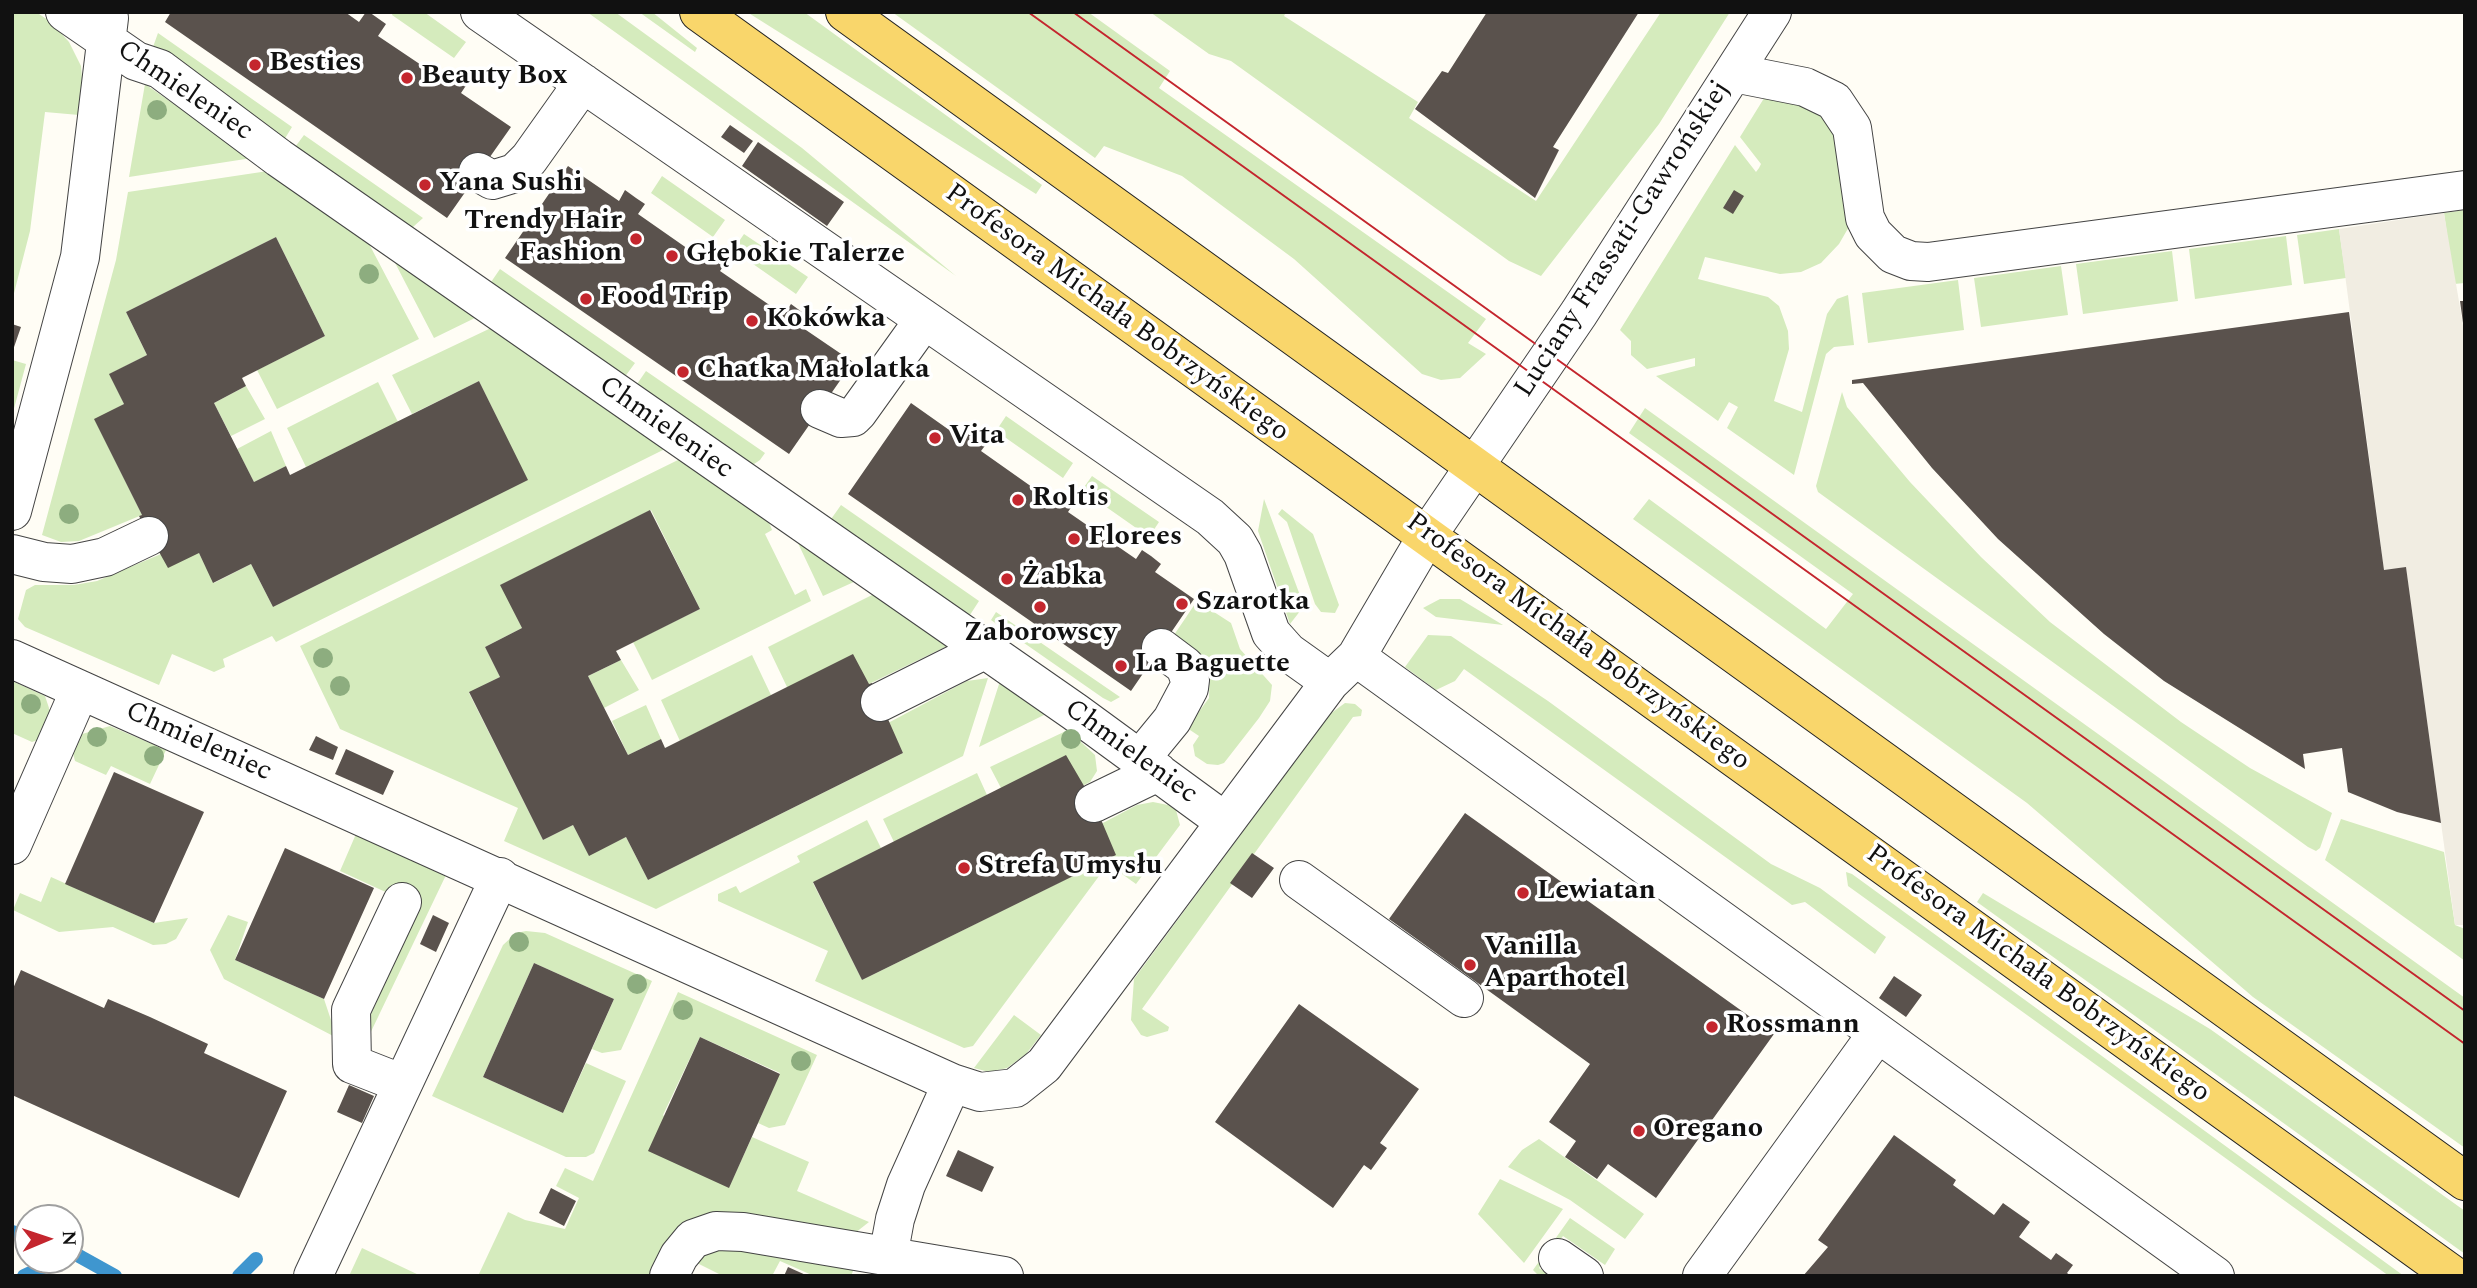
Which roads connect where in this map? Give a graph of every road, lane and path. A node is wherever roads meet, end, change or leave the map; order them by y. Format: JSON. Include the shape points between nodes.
{"nodes":[{"id":1,"x":65,"y":12,"type":"edge"},
{"id":2,"x":480,"y":12,"type":"edge"},
{"id":3,"x":699,"y":12,"type":"edge"},
{"id":4,"x":845,"y":12,"type":"edge"},
{"id":5,"x":1772,"y":12,"type":"edge"},
{"id":6,"x":108,"y":26,"type":"edge"},
{"id":7,"x":1734,"y":73,"type":"junction"},
{"id":8,"x":583,"y":83,"type":"junction"},
{"id":9,"x":478,"y":172,"type":"dead end"},
{"id":10,"x":2465,"y":190,"type":"edge"},
{"id":11,"x":925,"y":320,"type":"junction"},
{"id":12,"x":820,"y":409,"type":"dead end"},
{"id":13,"x":1475,"y":466,"type":"junction"},
{"id":14,"x":12,"y":511,"type":"edge"},
{"id":15,"x":149,"y":536,"type":"dead end"},
{"id":16,"x":1427,"y":536,"type":"junction"},
{"id":17,"x":12,"y":554,"type":"edge"},
{"id":18,"x":1161,"y":648,"type":"dead end"},
{"id":19,"x":984,"y":650,"type":"junction"},
{"id":20,"x":12,"y":659,"type":"edge"},
{"id":21,"x":1343,"y":670,"type":"junction"},
{"id":22,"x":80,"y":690,"type":"junction"},
{"id":23,"x":880,"y":702,"type":"dead end"},
{"id":24,"x":1149,"y":765,"type":"junction"},
{"id":25,"x":1094,"y":803,"type":"dead end"},
{"id":26,"x":1224,"y":821,"type":"junction"},
{"id":27,"x":12,"y":845,"type":"edge"},
{"id":28,"x":500,"y":877,"type":"junction"},
{"id":29,"x":1299,"y":880,"type":"dead end"},
{"id":30,"x":402,"y":902,"type":"dead end"},
{"id":31,"x":1464,"y":998,"type":"dead end"},
{"id":32,"x":1877,"y":1034,"type":"junction"},
{"id":33,"x":952,"y":1083,"type":"junction"},
{"id":34,"x":403,"y":1084,"type":"junction"},
{"id":35,"x":2465,"y":1181,"type":"edge"},
{"id":36,"x":888,"y":1257,"type":"junction"},
{"id":37,"x":313,"y":1276,"type":"edge"},
{"id":38,"x":669,"y":1276,"type":"edge"},
{"id":39,"x":1004,"y":1276,"type":"edge"},
{"id":40,"x":1702,"y":1276,"type":"edge"},
{"id":41,"x":2215,"y":1276,"type":"edge"},
{"id":42,"x":2454,"y":1276,"type":"edge"}],
"edges":[{"from":1,"to":6,"type":"street"},
{"from":2,"to":8,"type":"street"},
{"from":3,"to":16,"type":"main road","name":"Profesora Michała Bobrzyńskiego"},
{"from":4,"to":13,"type":"main road"},
{"from":5,"to":7,"type":"street","name":"Luciany Frassati-Gawrońskiej"},
{"from":6,"to":14,"type":"street","name":"Chmieleniec","via":[[80,257]]},
{"from":6,"to":19,"type":"street","name":"Chmieleniec","via":[[136,61],[160,69],[279,158]]},
{"from":7,"to":10,"type":"street","via":[[1805,87],[1834,101],[1852,128],[1865,218],[1872,233],[1893,254],[1912,261]]},
{"from":7,"to":13,"type":"street","name":"Luciany Frassati-Gawrońskiej"},
{"from":8,"to":9,"type":"street","via":[[515,173],[492,180]]},
{"from":8,"to":11,"type":"street"},
{"from":11,"to":12,"type":"street","via":[[853,417],[841,418]]},
{"from":11,"to":21,"type":"street","via":[[1210,517],[1243,554],[1277,641]]},
{"from":13,"to":16,"type":"street","name":"Chmieleniec"},
{"from":13,"to":35,"type":"main road"},
{"from":15,"to":17,"type":"street","via":[[104,557],[72,564]]},
{"from":16,"to":21,"type":"street","name":"Chmieleniec"},
{"from":16,"to":42,"type":"main road","name":"Profesora Michała Bobrzyńskiego"},
{"from":18,"to":24,"type":"street","via":[[1185,666],[1190,680]]},
{"from":19,"to":23,"type":"street"},
{"from":19,"to":24,"type":"street","name":"Chmieleniec"},
{"from":20,"to":22,"type":"street","name":"Chmieleniec"},
{"from":21,"to":26,"type":"street","name":"Chmieleniec"},
{"from":21,"to":32,"type":"street"},
{"from":22,"to":27,"type":"street"},
{"from":22,"to":28,"type":"street","name":"Chmieleniec"},
{"from":24,"to":25,"type":"street"},
{"from":24,"to":26,"type":"street","name":"Chmieleniec"},
{"from":26,"to":33,"type":"street","name":"Chmieleniec","via":[[1044,1065],[1026,1082],[1003,1091],[980,1091]]},
{"from":28,"to":33,"type":"street","name":"Chmieleniec"},
{"from":28,"to":34,"type":"street"},
{"from":29,"to":31,"type":"street"},
{"from":30,"to":34,"type":"street","via":[[351,1010],[352,1063]]},
{"from":32,"to":40,"type":"street"},
{"from":32,"to":41,"type":"street"},
{"from":33,"to":36,"type":"street","via":[[906,1185]]},
{"from":34,"to":37,"type":"street"},
{"from":36,"to":38,"type":"street","via":[[716,1231],[693,1239]]},
{"from":36,"to":39,"type":"street"}]}
